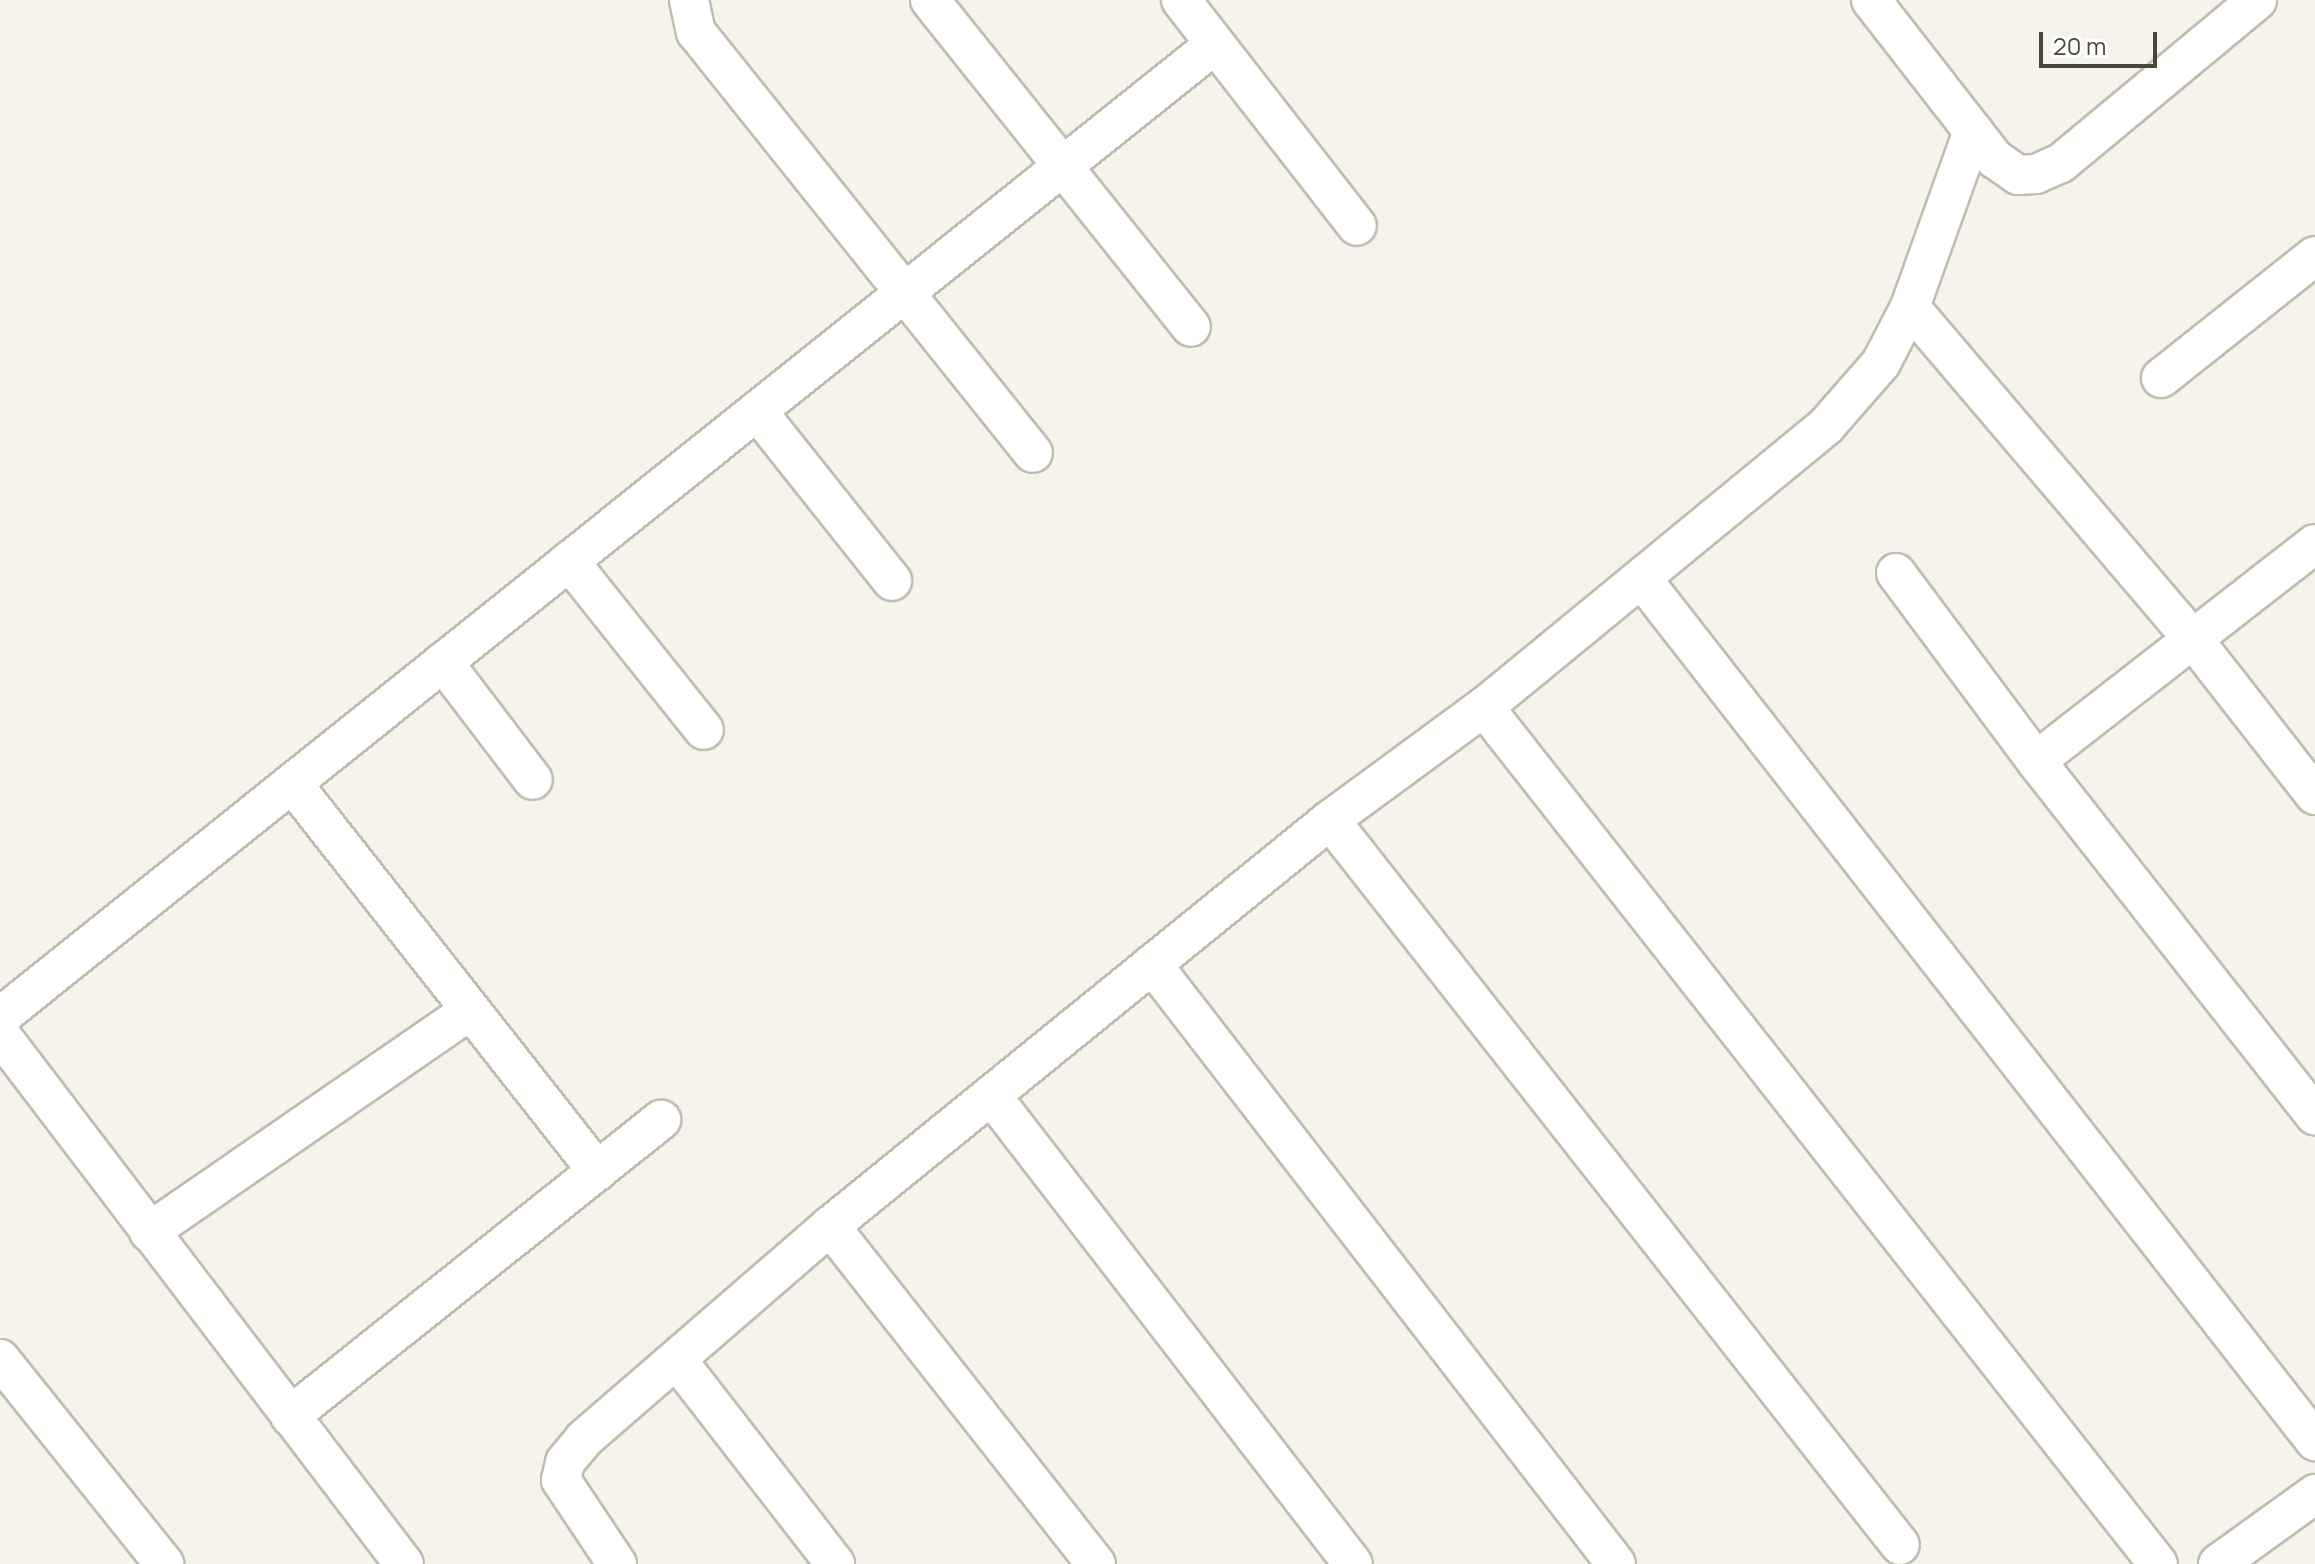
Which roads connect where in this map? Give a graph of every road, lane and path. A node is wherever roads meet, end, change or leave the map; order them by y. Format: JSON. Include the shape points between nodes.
{"nodes":[{"id":1,"x":689,"y":0,"type":"edge"},
{"id":2,"x":930,"y":0,"type":"edge"},
{"id":3,"x":1181,"y":0,"type":"edge"},
{"id":4,"x":1871,"y":0,"type":"edge"},
{"id":5,"x":2237,"y":6,"type":"edge"},
{"id":6,"x":1214,"y":45,"type":"junction"},
{"id":7,"x":1973,"y":131,"type":"junction"},
{"id":8,"x":1061,"y":167,"type":"junction"},
{"id":9,"x":1357,"y":226,"type":"dead end"},
{"id":10,"x":2315,"y":256,"type":"edge"},
{"id":11,"x":907,"y":291,"type":"junction"},
{"id":12,"x":1910,"y":307,"type":"junction"},
{"id":13,"x":1191,"y":327,"type":"dead end"},
{"id":14,"x":2161,"y":378,"type":"dead end"},
{"id":15,"x":757,"y":411,"type":"junction"},
{"id":16,"x":1033,"y":453,"type":"dead end"},
{"id":17,"x":2315,"y":544,"type":"edge"},
{"id":18,"x":569,"y":561,"type":"junction"},
{"id":19,"x":1896,"y":573,"type":"dead end"},
{"id":20,"x":1642,"y":579,"type":"junction"},
{"id":21,"x":892,"y":581,"type":"dead end"},
{"id":22,"x":2193,"y":639,"type":"junction"},
{"id":23,"x":443,"y":662,"type":"junction"},
{"id":24,"x":1484,"y":707,"type":"junction"},
{"id":25,"x":704,"y":730,"type":"dead end"},
{"id":26,"x":2036,"y":761,"type":"junction"},
{"id":27,"x":533,"y":780,"type":"dead end"},
{"id":28,"x":292,"y":783,"type":"junction"},
{"id":29,"x":2315,"y":795,"type":"edge"},
{"id":30,"x":1330,"y":820,"type":"junction"},
{"id":31,"x":1152,"y":964,"type":"junction"},
{"id":32,"x":469,"y":1011,"type":"junction"},
{"id":33,"x":0,"y":1017,"type":"edge"},
{"id":34,"x":0,"y":1034,"type":"edge"},
{"id":35,"x":991,"y":1095,"type":"junction"},
{"id":36,"x":2315,"y":1115,"type":"edge"},
{"id":37,"x":661,"y":1120,"type":"dead end"},
{"id":38,"x":597,"y":1171,"type":"junction"},
{"id":39,"x":830,"y":1226,"type":"junction"},
{"id":40,"x":149,"y":1232,"type":"junction"},
{"id":41,"x":0,"y":1359,"type":"edge"},
{"id":42,"x":677,"y":1360,"type":"junction"},
{"id":43,"x":290,"y":1416,"type":"junction"},
{"id":44,"x":2315,"y":1441,"type":"edge"},
{"id":45,"x":2315,"y":1494,"type":"edge"},
{"id":46,"x":1900,"y":1545,"type":"dead end"},
{"id":47,"x":164,"y":1564,"type":"edge"},
{"id":48,"x":404,"y":1564,"type":"edge"},
{"id":49,"x":617,"y":1564,"type":"edge"},
{"id":50,"x":835,"y":1564,"type":"edge"},
{"id":51,"x":1096,"y":1564,"type":"edge"},
{"id":52,"x":1353,"y":1564,"type":"edge"},
{"id":53,"x":1616,"y":1564,"type":"edge"},
{"id":54,"x":2158,"y":1564,"type":"edge"},
{"id":55,"x":2218,"y":1564,"type":"edge"}],
"edges":[{"from":1,"to":11,"type":"street","via":[[696,32]]},
{"from":2,"to":8,"type":"street"},
{"from":3,"to":6,"type":"street"},
{"from":4,"to":7,"type":"street"},
{"from":5,"to":7,"type":"street","via":[[2082,148],[2036,174],[2018,175],[1995,159]]},
{"from":6,"to":8,"type":"street"},
{"from":6,"to":9,"type":"street"},
{"from":7,"to":12,"type":"street"},
{"from":8,"to":11,"type":"street"},
{"from":8,"to":13,"type":"street"},
{"from":10,"to":14,"type":"street"},
{"from":11,"to":15,"type":"street"},
{"from":11,"to":16,"type":"street"},
{"from":12,"to":20,"type":"street","via":[[1881,363],[1826,426]]},
{"from":12,"to":22,"type":"street"},
{"from":15,"to":18,"type":"street"},
{"from":15,"to":21,"type":"street"},
{"from":17,"to":22,"type":"street"},
{"from":18,"to":23,"type":"street"},
{"from":18,"to":25,"type":"street"},
{"from":19,"to":26,"type":"street"},
{"from":20,"to":24,"type":"street"},
{"from":20,"to":44,"type":"street"},
{"from":22,"to":26,"type":"street"},
{"from":22,"to":29,"type":"street"},
{"from":23,"to":27,"type":"street"},
{"from":23,"to":28,"type":"street"},
{"from":24,"to":30,"type":"street"},
{"from":24,"to":54,"type":"street"},
{"from":26,"to":36,"type":"street"},
{"from":28,"to":32,"type":"street"},
{"from":28,"to":33,"type":"street"},
{"from":30,"to":31,"type":"street"},
{"from":30,"to":46,"type":"street"},
{"from":31,"to":35,"type":"street"},
{"from":31,"to":53,"type":"street"},
{"from":32,"to":38,"type":"street"},
{"from":32,"to":40,"type":"street"},
{"from":34,"to":40,"type":"street"},
{"from":35,"to":39,"type":"street"},
{"from":35,"to":52,"type":"street"},
{"from":37,"to":38,"type":"street"},
{"from":38,"to":43,"type":"street"},
{"from":39,"to":42,"type":"street"},
{"from":39,"to":51,"type":"street"},
{"from":40,"to":43,"type":"street"},
{"from":41,"to":47,"type":"street"},
{"from":42,"to":49,"type":"street","via":[[584,1439],[565,1462],[561,1480],[568,1498]]},
{"from":42,"to":50,"type":"street"},
{"from":43,"to":48,"type":"street"},
{"from":45,"to":55,"type":"street"}]}
